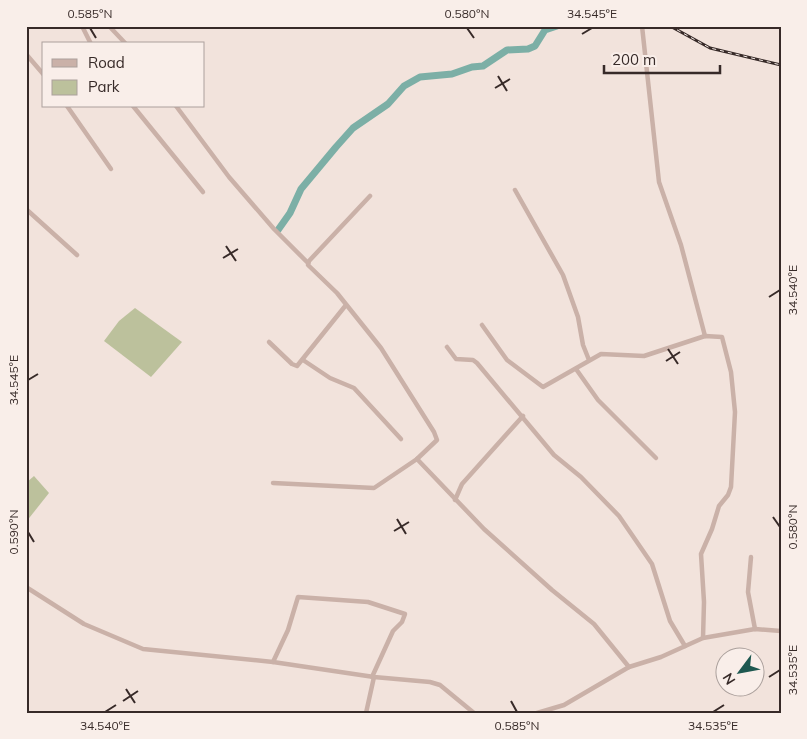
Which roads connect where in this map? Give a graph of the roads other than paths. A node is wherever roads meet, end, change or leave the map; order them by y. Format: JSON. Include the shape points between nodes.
{"nodes":[{"id":1,"x":82,"y":26,"type":"edge"},
{"id":2,"x":109,"y":26,"type":"edge"},
{"id":3,"x":642,"y":26,"type":"edge"},
{"id":4,"x":91,"y":42,"type":"edge"},
{"id":5,"x":124,"y":42,"type":"edge"},
{"id":6,"x":26,"y":54,"type":"edge"},
{"id":7,"x":42,"y":73,"type":"edge"},
{"id":8,"x":68,"y":108,"type":"edge"},
{"id":9,"x":135,"y":108,"type":"edge"},
{"id":10,"x":178,"y":108,"type":"edge"},
{"id":11,"x":111,"y":169,"type":"dead end"},
{"id":12,"x":515,"y":190,"type":"dead end"},
{"id":13,"x":203,"y":192,"type":"dead end"},
{"id":14,"x":370,"y":196,"type":"dead end"},
{"id":15,"x":26,"y":209,"type":"edge"},
{"id":16,"x":77,"y":255,"type":"dead end"},
{"id":17,"x":308,"y":263,"type":"junction"},
{"id":18,"x":346,"y":305,"type":"junction"},
{"id":19,"x":482,"y":325,"type":"dead end"},
{"id":20,"x":706,"y":336,"type":"junction"},
{"id":21,"x":268,"y":342,"type":"dead end"},
{"id":22,"x":447,"y":347,"type":"dead end"},
{"id":23,"x":303,"y":360,"type":"junction"},
{"id":24,"x":589,"y":360,"type":"junction"},
{"id":25,"x":576,"y":369,"type":"junction"},
{"id":26,"x":523,"y":416,"type":"junction"},
{"id":27,"x":401,"y":439,"type":"dead end"},
{"id":28,"x":656,"y":458,"type":"dead end"},
{"id":29,"x":417,"y":459,"type":"junction"},
{"id":30,"x":273,"y":483,"type":"dead end"},
{"id":31,"x":455,"y":500,"type":"junction"},
{"id":32,"x":751,"y":557,"type":"dead end"},
{"id":33,"x":26,"y":587,"type":"edge"},
{"id":34,"x":755,"y":629,"type":"junction"},
{"id":35,"x":781,"y":631,"type":"edge"},
{"id":36,"x":702,"y":638,"type":"junction"},
{"id":37,"x":685,"y":646,"type":"junction"},
{"id":38,"x":273,"y":662,"type":"junction"},
{"id":39,"x":629,"y":667,"type":"junction"},
{"id":40,"x":373,"y":677,"type":"junction"},
{"id":41,"x":366,"y":713,"type":"edge"},
{"id":42,"x":474,"y":713,"type":"edge"},
{"id":43,"x":537,"y":713,"type":"edge"}],
"edges":[{"from":1,"to":4,"type":"street"},
{"from":2,"to":5,"type":"street"},
{"from":3,"to":20,"type":"street","via":[[659,182],[681,245]]},
{"from":6,"to":7,"type":"street"},
{"from":8,"to":11,"type":"street"},
{"from":9,"to":13,"type":"street"},
{"from":10,"to":17,"type":"street","via":[[229,177]]},
{"from":12,"to":24,"type":"street","via":[[564,275]]},
{"from":14,"to":17,"type":"street"},
{"from":15,"to":16,"type":"street"},
{"from":17,"to":18,"type":"street"},
{"from":18,"to":23,"type":"street"},
{"from":18,"to":29,"type":"street","via":[[386,355],[436,436],[436,443]]},
{"from":19,"to":25,"type":"street","via":[[507,360],[542,386]]},
{"from":20,"to":24,"type":"street","via":[[644,356],[607,354]]},
{"from":20,"to":36,"type":"street","via":[[720,336],[724,342],[735,431],[731,487],[719,506],[702,554]]},
{"from":21,"to":23,"type":"street","via":[[296,366]]},
{"from":22,"to":26,"type":"street","via":[[456,359],[475,361]]},
{"from":23,"to":27,"type":"street","via":[[330,378],[354,388]]},
{"from":24,"to":25,"type":"street"},
{"from":25,"to":28,"type":"street","via":[[598,400]]},
{"from":26,"to":31,"type":"street","via":[[462,484]]},
{"from":26,"to":37,"type":"street","via":[[554,455],[619,516],[652,564],[670,621]]},
{"from":29,"to":30,"type":"street","via":[[387,481],[370,488]]},
{"from":29,"to":31,"type":"street"},
{"from":31,"to":39,"type":"street","via":[[552,590],[594,624]]},
{"from":32,"to":34,"type":"street","via":[[748,592]]},
{"from":33,"to":38,"type":"street","via":[[84,624],[143,649]]},
{"from":34,"to":35,"type":"street"},
{"from":34,"to":36,"type":"street"},
{"from":36,"to":37,"type":"street"},
{"from":37,"to":39,"type":"street"},
{"from":38,"to":40,"type":"street"},
{"from":38,"to":40,"type":"street","via":[[288,630],[298,597],[368,602],[405,614],[393,631]]},
{"from":39,"to":43,"type":"street","via":[[576,699]]},
{"from":40,"to":41,"type":"street"},
{"from":40,"to":42,"type":"street","via":[[434,683]]}]}
